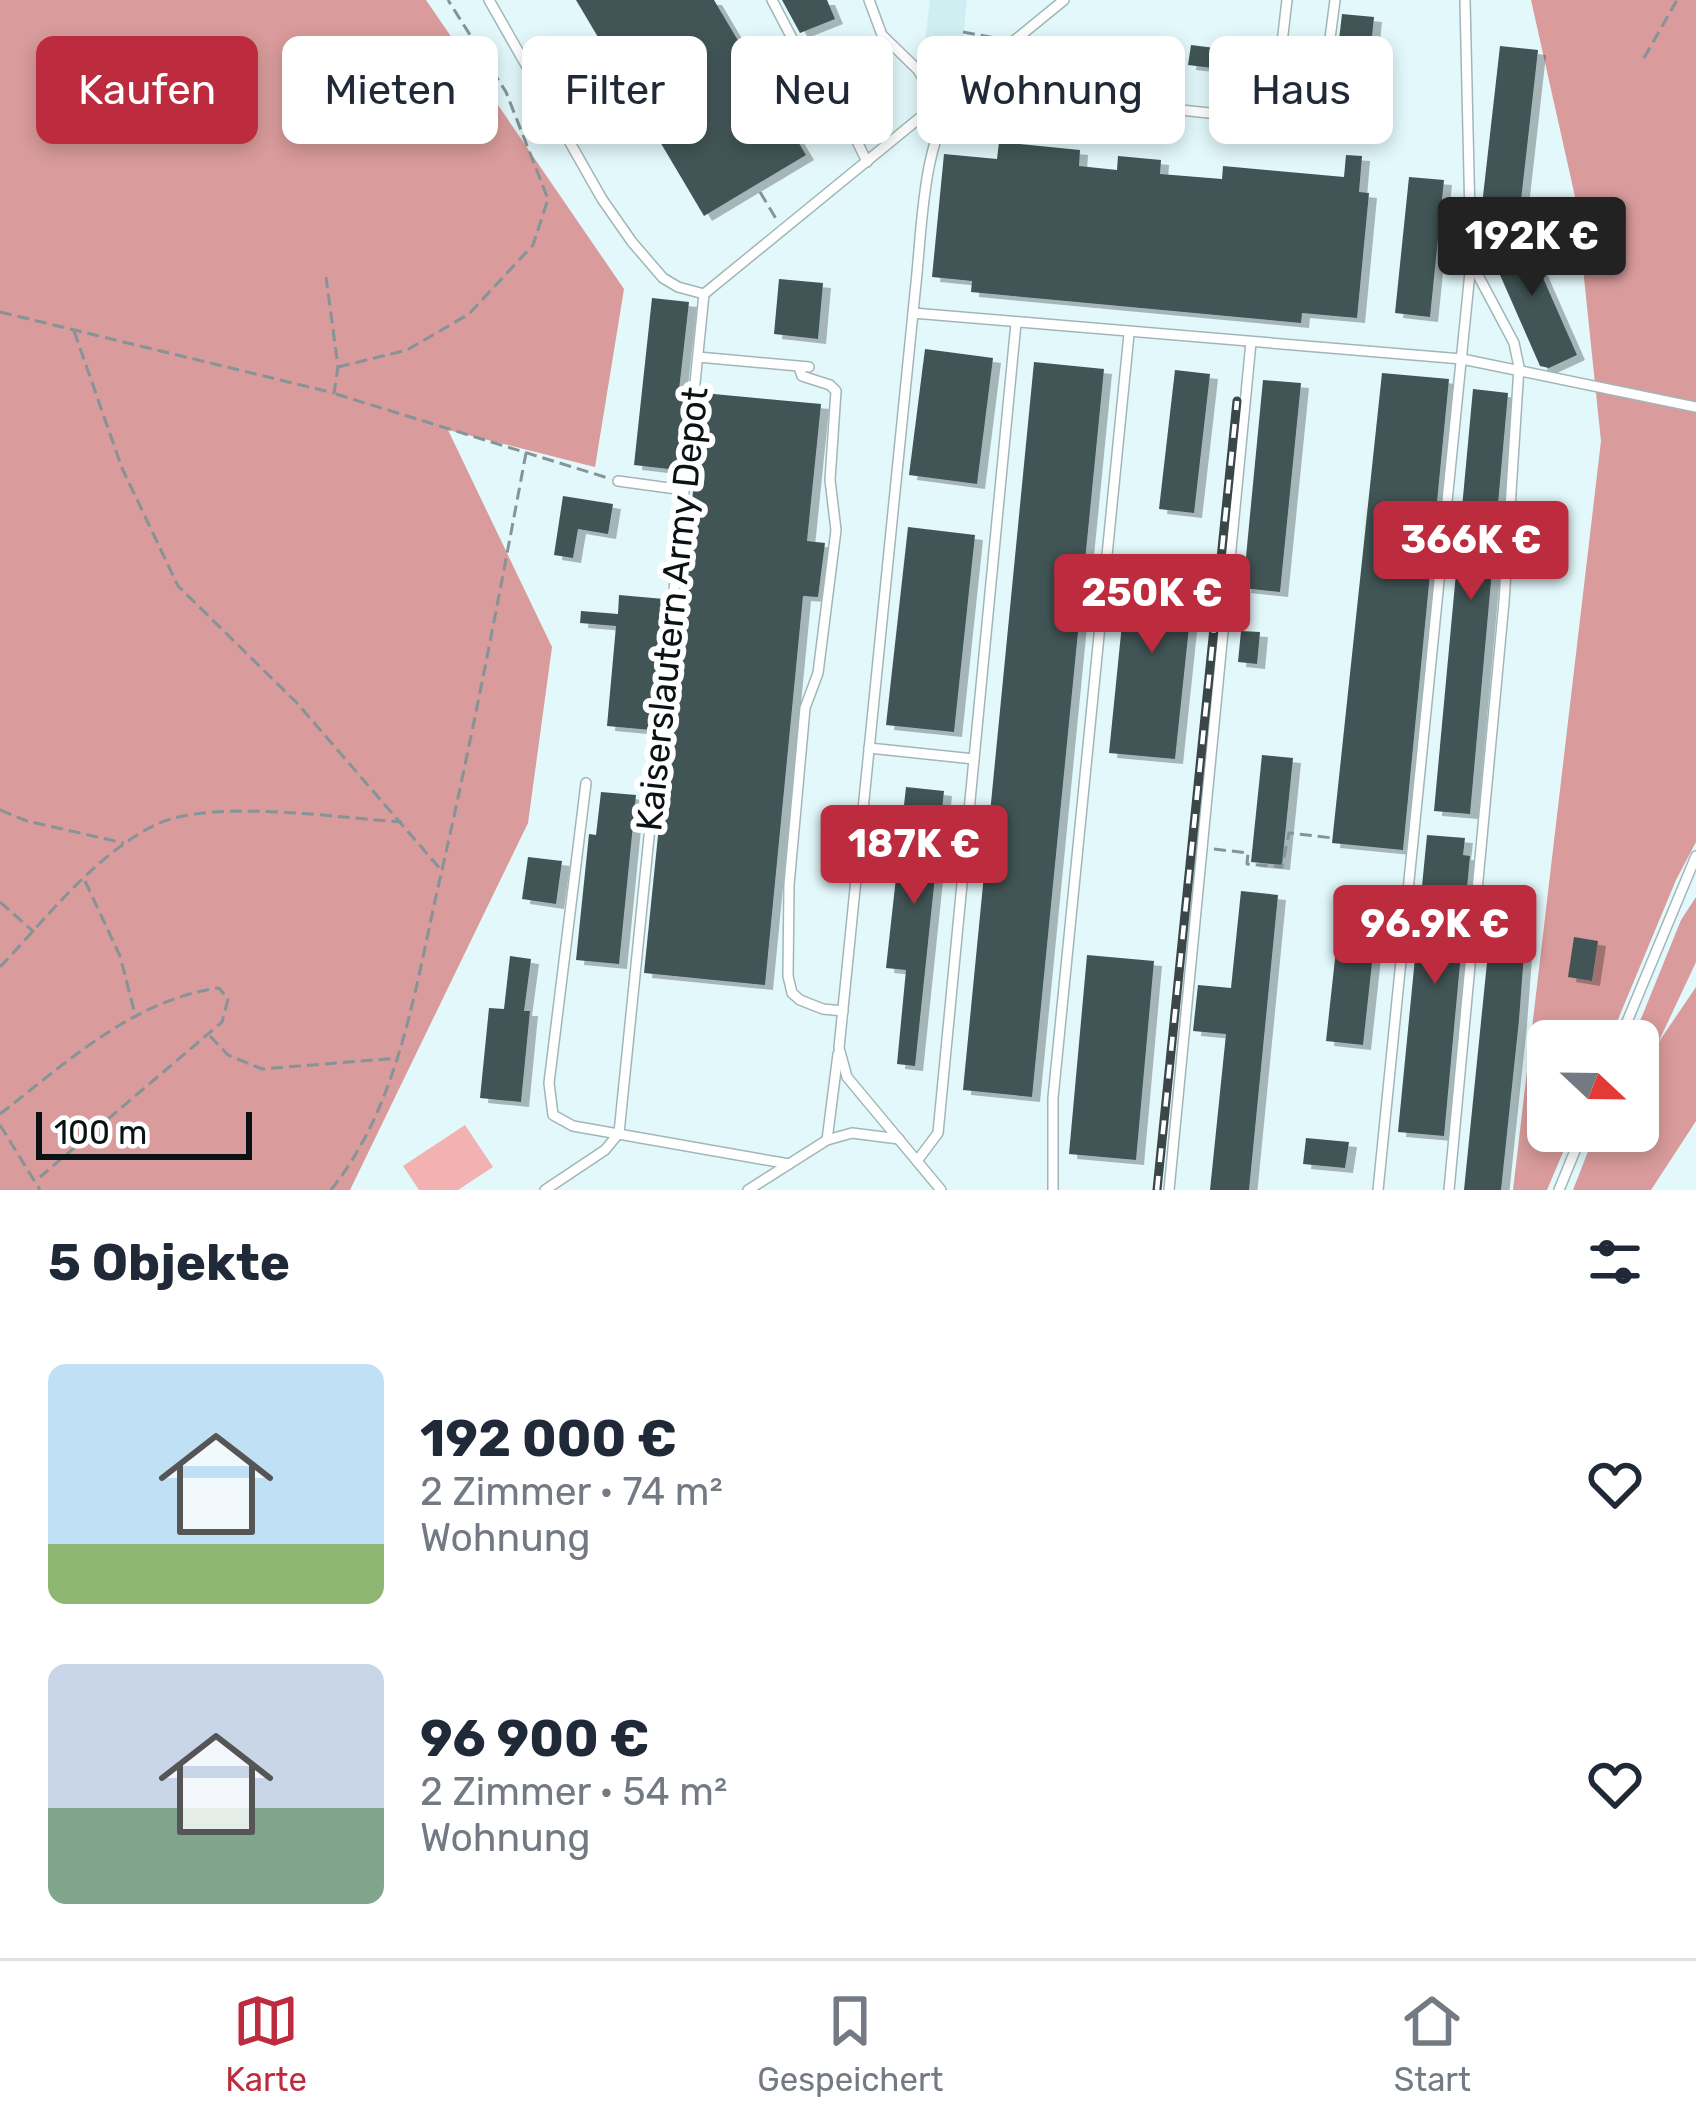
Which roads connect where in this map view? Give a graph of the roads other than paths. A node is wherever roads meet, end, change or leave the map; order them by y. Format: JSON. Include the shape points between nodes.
{"nodes":[{"id":1,"x":489,"y":0,"type":"edge"},
{"id":2,"x":772,"y":0,"type":"edge"},
{"id":3,"x":869,"y":0,"type":"edge"},
{"id":4,"x":1064,"y":0,"type":"edge"},
{"id":5,"x":1287,"y":0,"type":"edge"},
{"id":6,"x":1335,"y":0,"type":"edge"},
{"id":7,"x":1465,"y":0,"type":"edge"},
{"id":8,"x":1021,"y":36,"type":"edge"},
{"id":9,"x":1283,"y":36,"type":"edge"},
{"id":10,"x":1330,"y":36,"type":"edge"},
{"id":11,"x":917,"y":69,"type":"edge"},
{"id":12,"x":917,"y":121,"type":"edge"},
{"id":13,"x":935,"y":144,"type":"edge"},
{"id":14,"x":867,"y":162,"type":"junction"},
{"id":15,"x":1471,"y":262,"type":"junction"},
{"id":16,"x":704,"y":294,"type":"junction"},
{"id":17,"x":913,"y":314,"type":"junction"},
{"id":18,"x":1016,"y":323,"type":"junction"},
{"id":19,"x":1129,"y":334,"type":"junction"},
{"id":20,"x":1251,"y":343,"type":"junction"},
{"id":21,"x":698,"y":357,"type":"junction"},
{"id":22,"x":1462,"y":359,"type":"junction"},
{"id":23,"x":1520,"y":368,"type":"junction"},
{"id":24,"x":1696,"y":406,"type":"edge"},
{"id":25,"x":618,"y":481,"type":"road end"},
{"id":26,"x":684,"y":490,"type":"junction"},
{"id":27,"x":869,"y":748,"type":"junction"},
{"id":28,"x":974,"y":759,"type":"junction"},
{"id":29,"x":586,"y":783,"type":"dead end"},
{"id":30,"x":1696,"y":856,"type":"edge"},
{"id":31,"x":843,"y":1011,"type":"junction"},
{"id":32,"x":1628,"y":1020,"type":"edge"},
{"id":33,"x":839,"y":1048,"type":"junction"},
{"id":34,"x":619,"y":1133,"type":"junction"},
{"id":35,"x":899,"y":1139,"type":"junction"},
{"id":36,"x":827,"y":1140,"type":"junction"},
{"id":37,"x":1574,"y":1152,"type":"edge"},
{"id":38,"x":916,"y":1161,"type":"junction"},
{"id":39,"x":789,"y":1164,"type":"junction"},
{"id":40,"x":545,"y":1190,"type":"edge"},
{"id":41,"x":748,"y":1190,"type":"edge"},
{"id":42,"x":941,"y":1190,"type":"edge"},
{"id":43,"x":1053,"y":1190,"type":"edge"},
{"id":44,"x":1169,"y":1190,"type":"edge"},
{"id":45,"x":1378,"y":1190,"type":"edge"},
{"id":46,"x":1449,"y":1190,"type":"edge"},
{"id":47,"x":1559,"y":1190,"type":"edge"}],
"edges":[{"from":1,"to":16,"type":"lane","via":[[632,242],[663,278]]},
{"from":2,"to":14,"type":"lane"},
{"from":3,"to":11,"type":"lane","via":[[883,35]]},
{"from":4,"to":8,"type":"lane"},
{"from":5,"to":9,"type":"lane"},
{"from":6,"to":10,"type":"lane"},
{"from":7,"to":15,"type":"lane"},
{"from":12,"to":14,"type":"lane"},
{"from":13,"to":17,"type":"lane"},
{"from":14,"to":16,"type":"lane"},
{"from":15,"to":22,"type":"lane"},
{"from":15,"to":23,"type":"lane"},
{"from":16,"to":21,"type":"lane","name":"Kaiserslautern Army Depot"},
{"from":17,"to":18,"type":"lane"},
{"from":17,"to":27,"type":"lane"},
{"from":18,"to":19,"type":"lane"},
{"from":18,"to":28,"type":"lane"},
{"from":19,"to":20,"type":"lane"},
{"from":19,"to":43,"type":"lane","via":[[1053,1098]]},
{"from":20,"to":22,"type":"lane"},
{"from":20,"to":44,"type":"lane"},
{"from":21,"to":26,"type":"lane","name":"Kaiserslautern Army Depot"},
{"from":21,"to":31,"type":"lane","via":[[804,367],[802,376],[836,391],[836,530],[818,673],[805,708],[788,976],[800,1000]]},
{"from":22,"to":23,"type":"lane"},
{"from":22,"to":45,"type":"lane"},
{"from":23,"to":24,"type":"lane"},
{"from":23,"to":46,"type":"lane"},
{"from":25,"to":26,"type":"lane"},
{"from":26,"to":34,"type":"lane","name":"Kaiserslautern Army Depot"},
{"from":27,"to":28,"type":"lane"},
{"from":27,"to":31,"type":"lane"},
{"from":28,"to":38,"type":"lane","via":[[938,1132]]},
{"from":29,"to":34,"type":"lane","via":[[549,1083],[553,1115]]},
{"from":30,"to":32,"type":"lane"},
{"from":31,"to":33,"type":"lane"},
{"from":33,"to":35,"type":"lane","via":[[847,1077]]},
{"from":33,"to":36,"type":"lane"},
{"from":34,"to":39,"type":"lane"},
{"from":34,"to":40,"type":"lane"},
{"from":35,"to":36,"type":"lane","via":[[852,1132]]},
{"from":35,"to":38,"type":"lane"},
{"from":36,"to":39,"type":"lane"},
{"from":37,"to":47,"type":"lane"},
{"from":38,"to":42,"type":"lane"},
{"from":39,"to":41,"type":"lane"}]}
